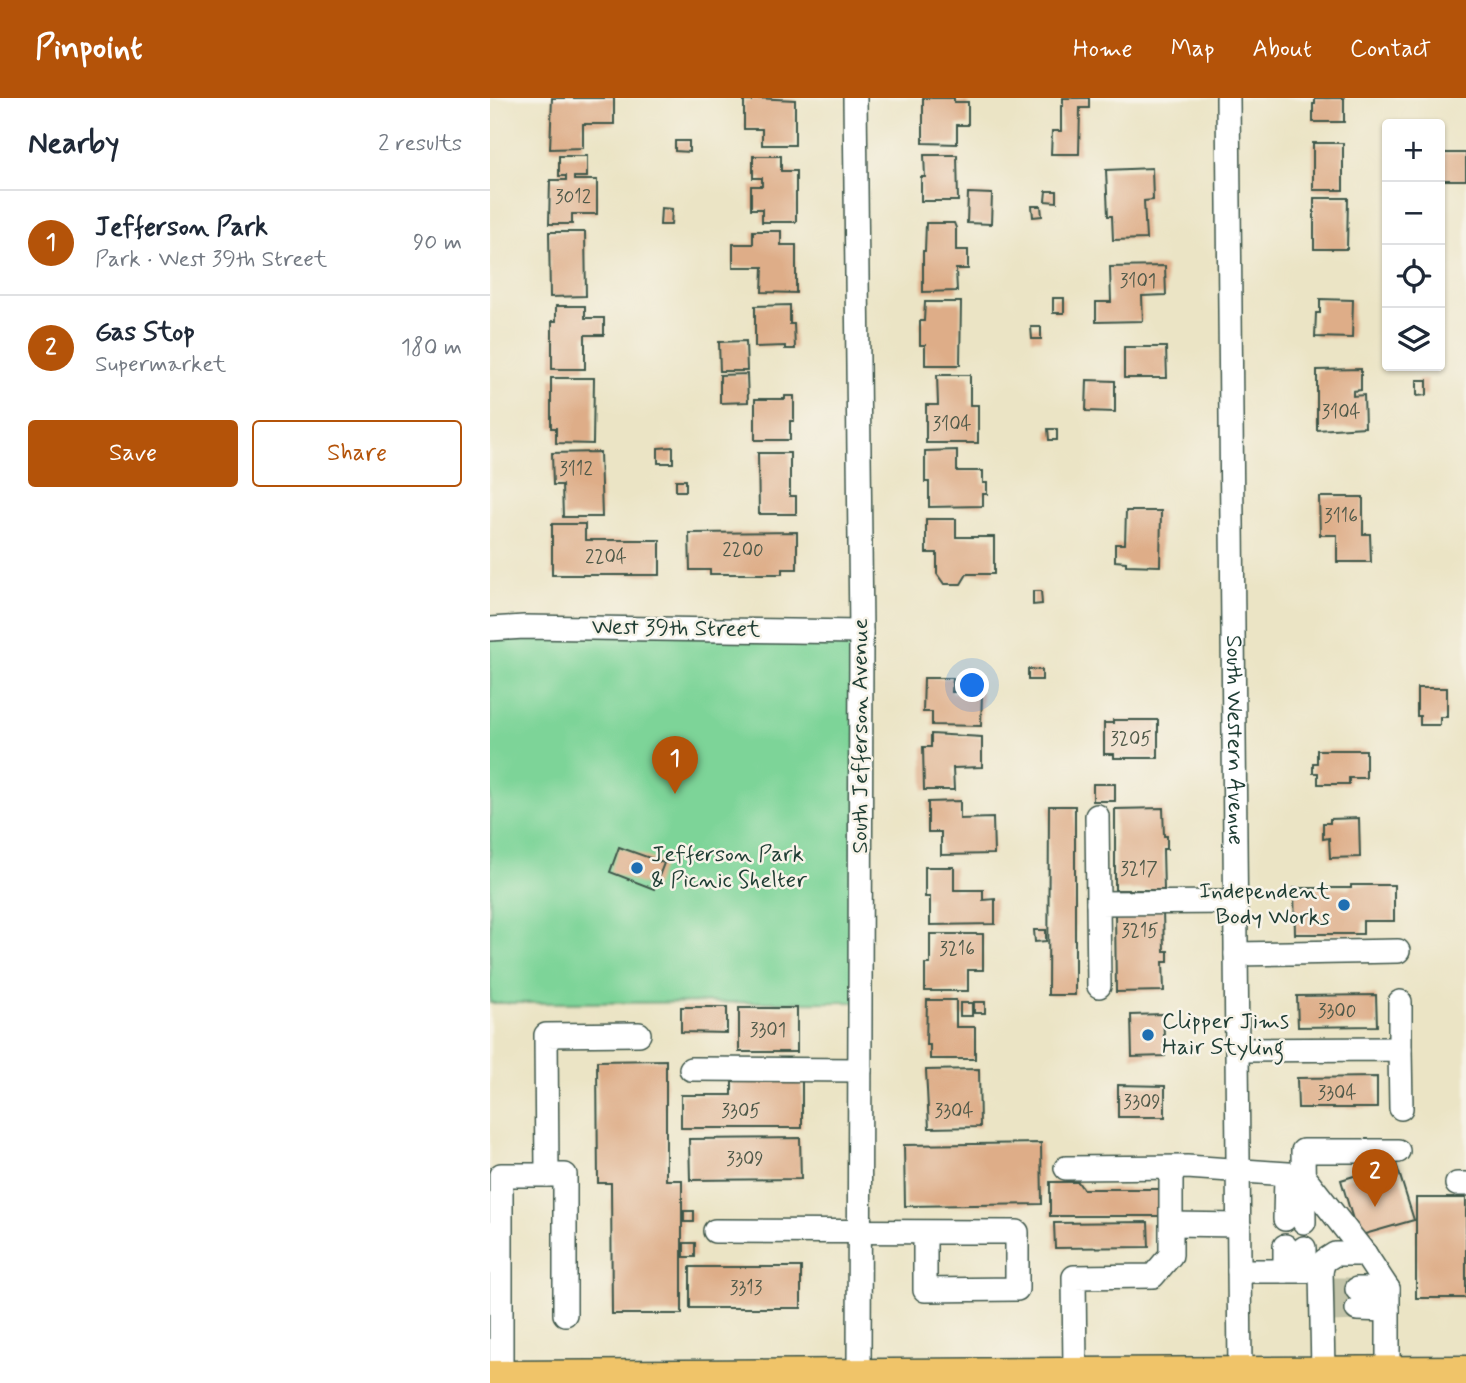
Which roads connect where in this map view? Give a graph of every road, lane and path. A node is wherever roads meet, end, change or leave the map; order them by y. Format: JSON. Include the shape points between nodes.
{"nodes":[{"id":1,"x":855,"y":98,"type":"edge"},
{"id":2,"x":1227,"y":98,"type":"edge"},
{"id":3,"x":490,"y":629,"type":"edge"},
{"id":4,"x":861,"y":632,"type":"junction"},
{"id":5,"x":1097,"y":816,"type":"dead end"},
{"id":6,"x":1235,"y":902,"type":"junction"},
{"id":7,"x":1098,"y":903,"type":"junction"},
{"id":8,"x":1398,"y":951,"type":"dead end"},
{"id":9,"x":1236,"y":954,"type":"junction"},
{"id":10,"x":1099,"y":986,"type":"dead end"},
{"id":11,"x":1400,"y":1002,"type":"dead end"},
{"id":12,"x":639,"y":1034,"type":"dead end"},
{"id":13,"x":1237,"y":1049,"type":"junction"},
{"id":14,"x":1400,"y":1049,"type":"junction"},
{"id":15,"x":691,"y":1069,"type":"dead end"},
{"id":16,"x":860,"y":1070,"type":"junction"},
{"id":17,"x":1401,"y":1108,"type":"dead end"},
{"id":18,"x":1398,"y":1151,"type":"dead end"},
{"id":19,"x":1066,"y":1168,"type":"dead end"},
{"id":20,"x":1171,"y":1168,"type":"junction"},
{"id":21,"x":1238,"y":1170,"type":"junction"},
{"id":22,"x":547,"y":1175,"type":"junction"},
{"id":23,"x":1294,"y":1175,"type":"junction"},
{"id":24,"x":1295,"y":1221,"type":"dead end"},
{"id":25,"x":1172,"y":1224,"type":"junction"},
{"id":26,"x":1239,"y":1225,"type":"junction"},
{"id":27,"x":715,"y":1231,"type":"dead end"},
{"id":28,"x":860,"y":1233,"type":"junction"},
{"id":29,"x":925,"y":1233,"type":"junction"},
{"id":30,"x":1294,"y":1247,"type":"dead end"},
{"id":31,"x":1365,"y":1254,"type":"junction"},
{"id":32,"x":1239,"y":1271,"type":"junction"},
{"id":33,"x":1317,"y":1287,"type":"junction"},
{"id":34,"x":1357,"y":1299,"type":"tunnel mouth"},
{"id":35,"x":1388,"y":1299,"type":"junction"},
{"id":36,"x":565,"y":1314,"type":"dead end"},
{"id":37,"x":1075,"y":1371,"type":"junction"},
{"id":38,"x":1322,"y":1371,"type":"junction"},
{"id":39,"x":1388,"y":1371,"type":"junction"},
{"id":40,"x":1466,"y":1371,"type":"edge"},
{"id":41,"x":859,"y":1374,"type":"junction"},
{"id":42,"x":496,"y":1376,"type":"edge"},
{"id":43,"x":1240,"y":1377,"type":"edge"}],
"edges":[{"from":1,"to":4,"type":"street","name":"South Jefferson Avenue"},
{"from":2,"to":6,"type":"street","name":"South Western Avenue"},
{"from":3,"to":4,"type":"street","name":"West 39th Street"},
{"from":4,"to":16,"type":"street","name":"South Jefferson Avenue"},
{"from":5,"to":7,"type":"street"},
{"from":6,"to":7,"type":"street"},
{"from":6,"to":9,"type":"street","name":"South Western Avenue"},
{"from":7,"to":10,"type":"street"},
{"from":8,"to":9,"type":"street"},
{"from":9,"to":13,"type":"street","name":"South Western Avenue"},
{"from":11,"to":14,"type":"street"},
{"from":12,"to":22,"type":"street","via":[[546,1035]]},
{"from":13,"to":14,"type":"street"},
{"from":13,"to":21,"type":"street","name":"South Western Avenue"},
{"from":14,"to":17,"type":"street"},
{"from":15,"to":16,"type":"street"},
{"from":16,"to":28,"type":"street","name":"South Jefferson Avenue"},
{"from":18,"to":23,"type":"street","via":[[1303,1151]]},
{"from":19,"to":20,"type":"street"},
{"from":20,"to":21,"type":"street"},
{"from":20,"to":25,"type":"street"},
{"from":21,"to":23,"type":"street"},
{"from":21,"to":26,"type":"street","name":"South Western Avenue"},
{"from":22,"to":36,"type":"street","via":[[565,1175]]},
{"from":22,"to":42,"type":"street","via":[[501,1175]]},
{"from":23,"to":24,"type":"street"},
{"from":23,"to":31,"type":"street"},
{"from":25,"to":26,"type":"street"},
{"from":25,"to":37,"type":"street","via":[[1171,1255],[1153,1276],[1074,1277]]},
{"from":26,"to":32,"type":"street","name":"South Western Avenue"},
{"from":27,"to":28,"type":"street"},
{"from":28,"to":29,"type":"street"},
{"from":28,"to":41,"type":"street","name":"South Jefferson Avenue"},
{"from":29,"to":29,"type":"street","via":[[1017,1232],[1017,1289],[925,1290]]},
{"from":30,"to":33,"type":"street"},
{"from":31,"to":33,"type":"street","via":[[1335,1254],[1324,1261]]},
{"from":31,"to":35,"type":"street"},
{"from":32,"to":33,"type":"street"},
{"from":32,"to":43,"type":"street","name":"South Western Avenue"},
{"from":33,"to":38,"type":"street"},
{"from":34,"to":35,"type":"street"},
{"from":35,"to":39,"type":"street"},
{"from":37,"to":41,"type":"main road"},
{"from":37,"to":43,"type":"main road"},
{"from":38,"to":39,"type":"main road"},
{"from":38,"to":43,"type":"main road"},
{"from":39,"to":40,"type":"main road"},
{"from":41,"to":42,"type":"main road"}]}
